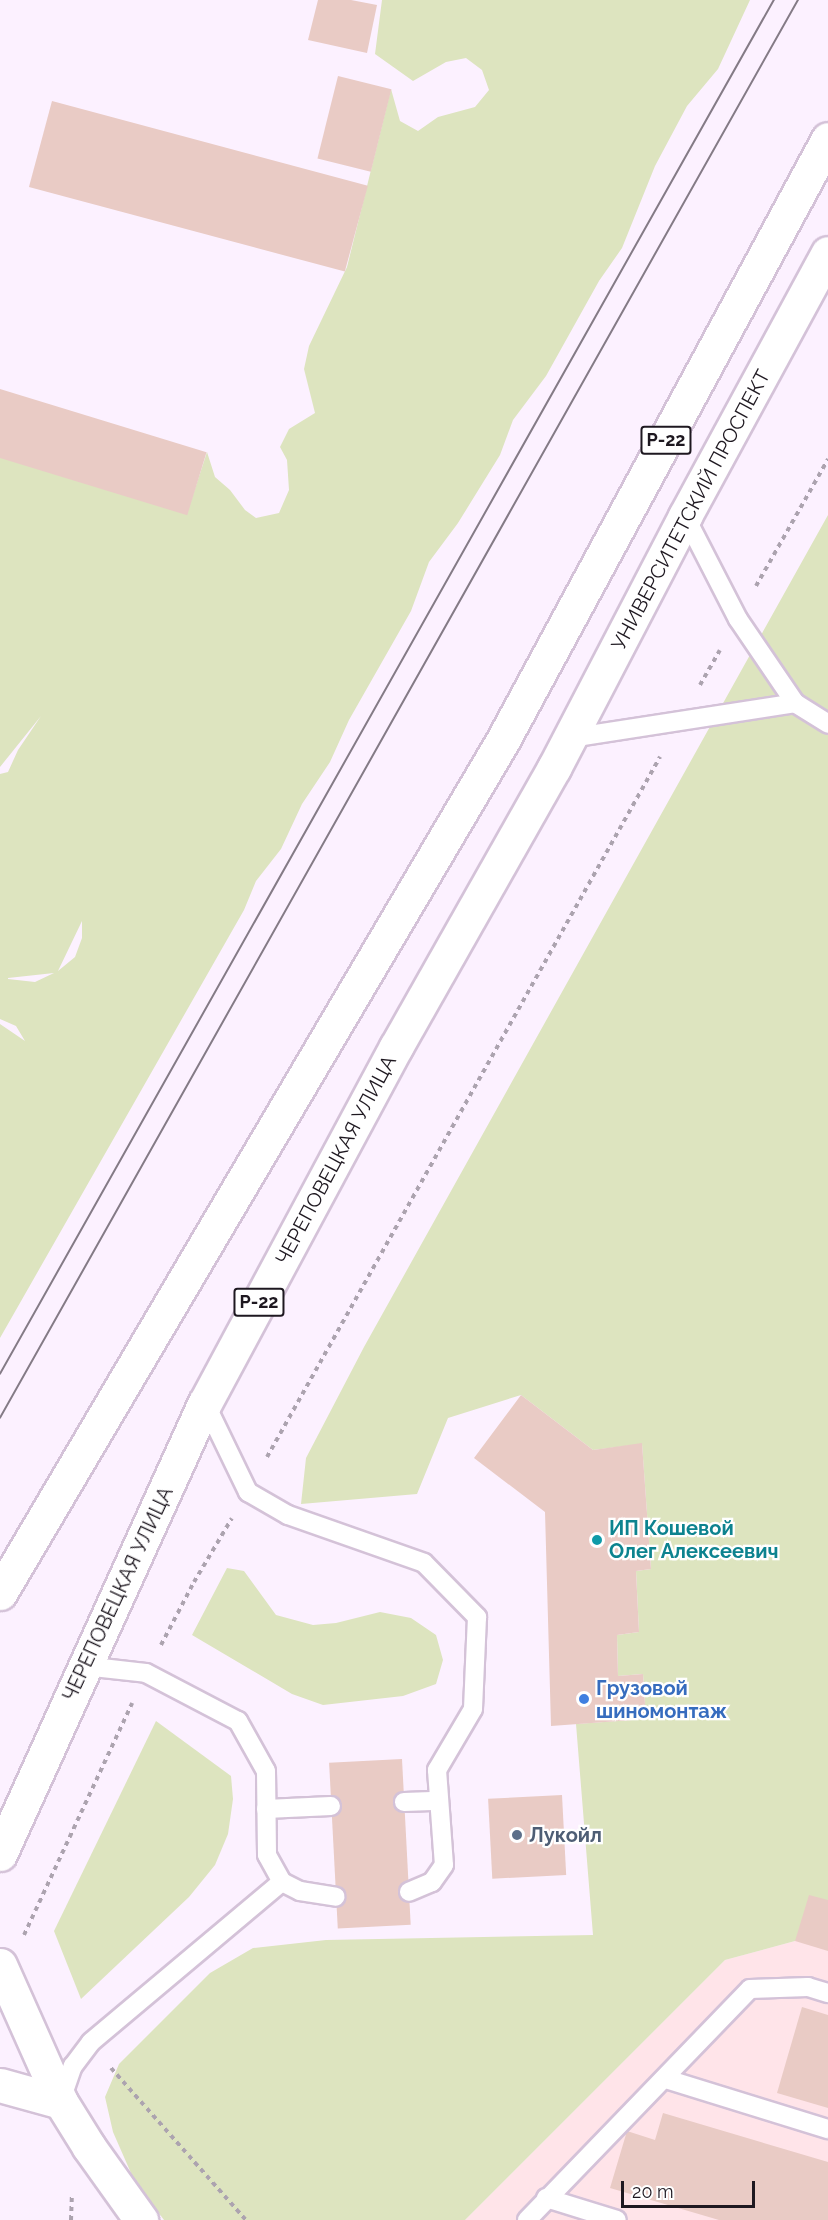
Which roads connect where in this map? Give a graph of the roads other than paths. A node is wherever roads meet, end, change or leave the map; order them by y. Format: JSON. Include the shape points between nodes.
{"nodes":[{"id":1,"x":828,"y":139,"type":"edge"},
{"id":2,"x":828,"y":253,"type":"edge"},
{"id":3,"x":685,"y":516,"type":"junction"},
{"id":4,"x":795,"y":704,"type":"junction"},
{"id":5,"x":828,"y":724,"type":"edge"},
{"id":6,"x":570,"y":738,"type":"junction"},
{"id":7,"x":554,"y":768,"type":"joint"},
{"id":8,"x":205,"y":1403,"type":"junction"},
{"id":9,"x":0,"y":1593,"type":"edge"},
{"id":10,"x":84,"y":1666,"type":"junction"},
{"id":11,"x":439,"y":1801,"type":"junction"},
{"id":12,"x":404,"y":1802,"type":"dead end"},
{"id":13,"x":331,"y":1806,"type":"dead end"},
{"id":14,"x":266,"y":1809,"type":"junction"},
{"id":15,"x":0,"y":1854,"type":"edge"},
{"id":16,"x":282,"y":1882,"type":"junction"},
{"id":17,"x":409,"y":1892,"type":"dead end"},
{"id":18,"x":336,"y":1897,"type":"dead end"},
{"id":19,"x":10,"y":1955,"type":"edge"},
{"id":20,"x":828,"y":1992,"type":"edge"},
{"id":21,"x":666,"y":2079,"type":"junction"},
{"id":22,"x":0,"y":2085,"type":"edge"},
{"id":23,"x":61,"y":2102,"type":"junction"},
{"id":24,"x":828,"y":2129,"type":"edge"},
{"id":25,"x":546,"y":2198,"type":"junction"},
{"id":26,"x":141,"y":2220,"type":"edge"},
{"id":27,"x":527,"y":2220,"type":"edge"},
{"id":28,"x":617,"y":2220,"type":"edge"}],
"edges":[{"from":1,"to":9,"type":"main road","number":"Р-22","via":[[503,740]]},
{"from":2,"to":3,"type":"main road","name":"УНИВЕРСИТЕТСКИЙ ПРОСПЕКТ","number":"Р-22"},
{"from":3,"to":4,"type":"lane","via":[[738,619]]},
{"from":3,"to":6,"type":"main road","name":"УНИВЕРСИТЕТСКИЙ ПРОСПЕКТ","number":"Р-22"},
{"from":4,"to":5,"type":"lane"},
{"from":4,"to":6,"type":"lane"},
{"from":6,"to":7,"type":"main road","name":"УНИВЕРСИТЕТСКИЙ ПРОСПЕКТ","number":"Р-22"},
{"from":7,"to":8,"type":"main road","name":"ЧЕРЕПОВЕЦКАЯ УЛИЦА","number":"Р-22","via":[[396,1047]]},
{"from":8,"to":10,"type":"main road","name":"ЧЕРЕПОВЕЦКАЯ УЛИЦА","number":"Р-22"},
{"from":8,"to":11,"type":"lane","via":[[248,1492],[288,1515],[424,1563],[477,1617],[473,1709],[437,1770]]},
{"from":10,"to":14,"type":"lane","via":[[146,1673],[238,1721],[266,1771]]},
{"from":10,"to":15,"type":"main road","name":"ЧЕРЕПОВЕЦКАЯ УЛИЦА","number":"Р-22"},
{"from":11,"to":12,"type":"lane"},
{"from":11,"to":17,"type":"lane","via":[[444,1865],[432,1882]]},
{"from":13,"to":14,"type":"lane"},
{"from":14,"to":16,"type":"lane","via":[[267,1855]]},
{"from":16,"to":18,"type":"lane","via":[[300,1891]]},
{"from":16,"to":23,"type":"lane","via":[[91,2042],[73,2067]]},
{"from":19,"to":23,"type":"main road"},
{"from":20,"to":21,"type":"lane","via":[[808,1987],[750,1989]]},
{"from":21,"to":24,"type":"lane"},
{"from":21,"to":25,"type":"lane"},
{"from":22,"to":23,"type":"main road"},
{"from":23,"to":26,"type":"main road"},
{"from":25,"to":27,"type":"lane"},
{"from":25,"to":28,"type":"lane"}]}
